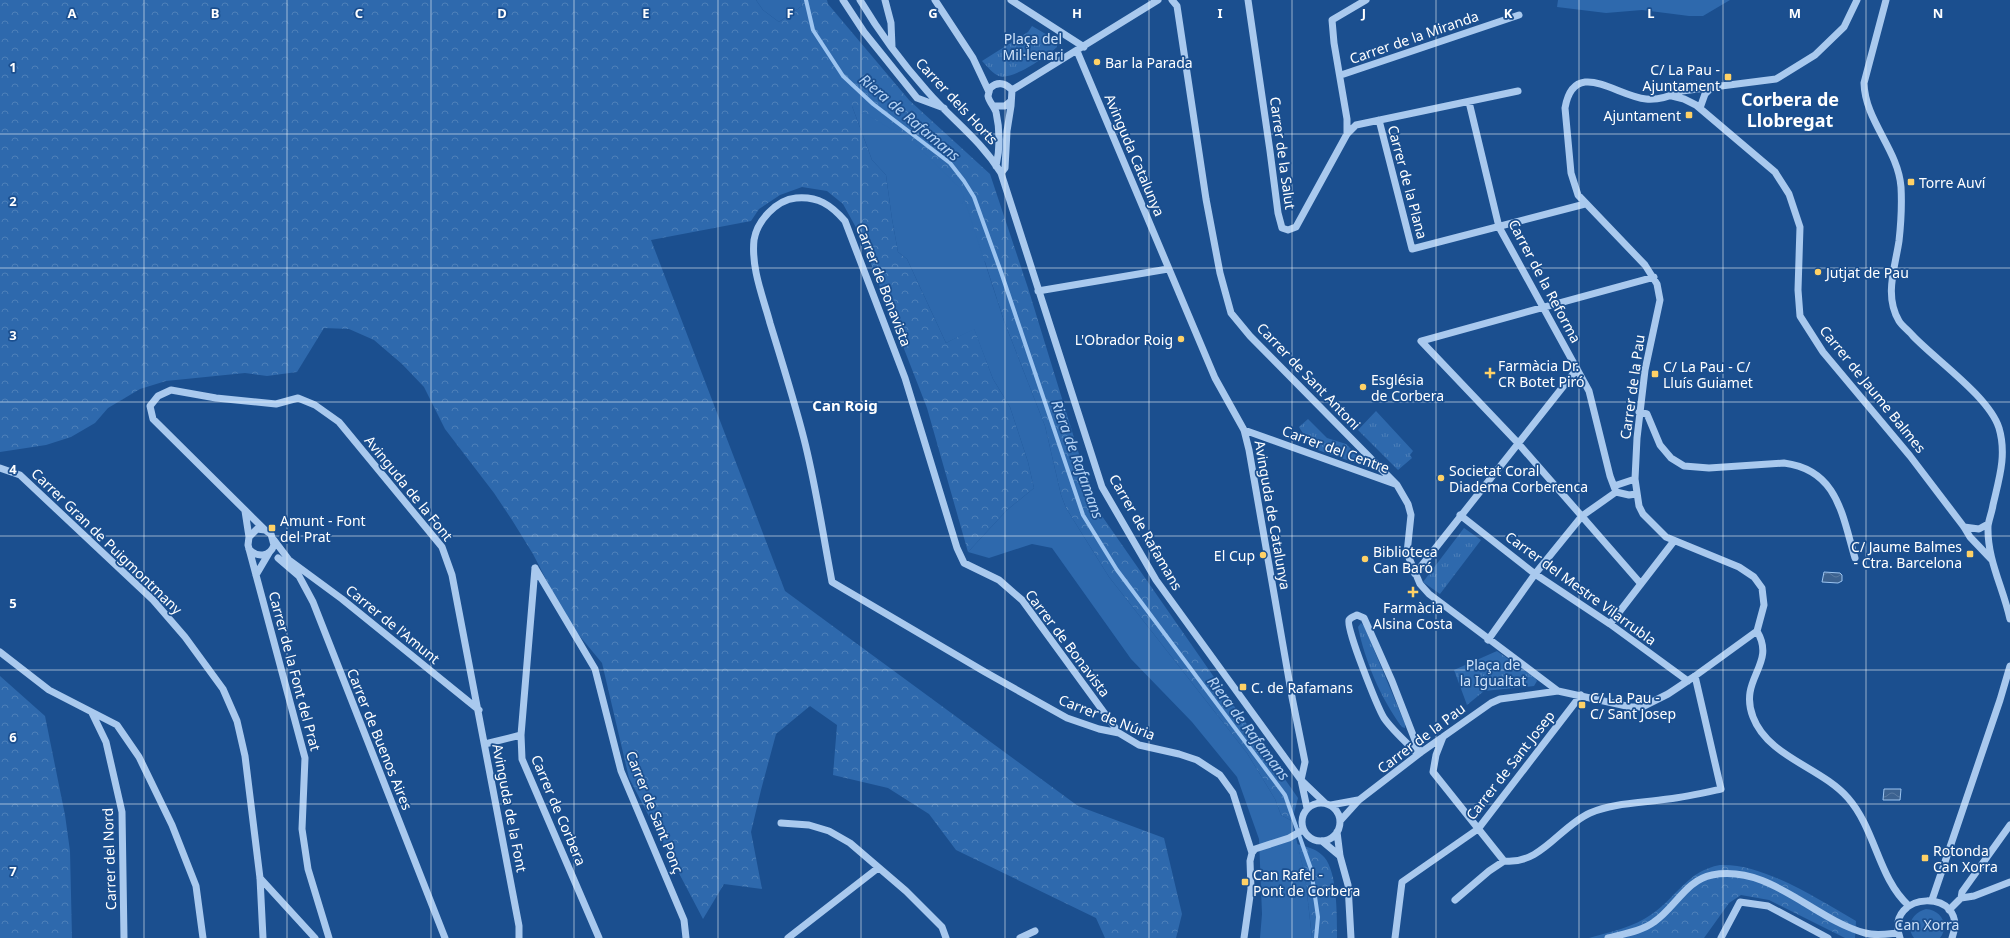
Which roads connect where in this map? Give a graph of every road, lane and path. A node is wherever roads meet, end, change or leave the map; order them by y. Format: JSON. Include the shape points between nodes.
{"nodes":[{"id":1,"x":843,"y":0,"type":"edge"},
{"id":2,"x":860,"y":0,"type":"edge"},
{"id":3,"x":885,"y":0,"type":"edge"},
{"id":4,"x":935,"y":0,"type":"edge"},
{"id":5,"x":1010,"y":0,"type":"edge"},
{"id":6,"x":1158,"y":0,"type":"edge"},
{"id":7,"x":1172,"y":0,"type":"edge"},
{"id":8,"x":1248,"y":0,"type":"edge"},
{"id":9,"x":1366,"y":0,"type":"edge"},
{"id":10,"x":1857,"y":0,"type":"edge"},
{"id":11,"x":1886,"y":0,"type":"edge"},
{"id":12,"x":1519,"y":15,"type":"dead end"},
{"id":13,"x":892,"y":47,"type":"junction"},
{"id":14,"x":1084,"y":47,"type":"junction"},
{"id":15,"x":1077,"y":51,"type":"junction"},
{"id":16,"x":1340,"y":75,"type":"junction"},
{"id":17,"x":1712,"y":87,"type":"junction"},
{"id":18,"x":1012,"y":90,"type":"junction"},
{"id":19,"x":1518,"y":91,"type":"dead end"},
{"id":20,"x":989,"y":92,"type":"junction"},
{"id":21,"x":1672,"y":96,"type":"junction"},
{"id":22,"x":1011,"y":101,"type":"junction"},
{"id":23,"x":1469,"y":102,"type":"junction"},
{"id":24,"x":994,"y":106,"type":"junction"},
{"id":25,"x":1700,"y":108,"type":"junction"},
{"id":26,"x":944,"y":109,"type":"junction"},
{"id":27,"x":1379,"y":120,"type":"junction"},
{"id":28,"x":1347,"y":134,"type":"junction"},
{"id":29,"x":996,"y":166,"type":"junction"},
{"id":30,"x":1001,"y":173,"type":"junction"},
{"id":31,"x":1585,"y":204,"type":"junction"},
{"id":32,"x":1499,"y":227,"type":"junction"},
{"id":33,"x":1168,"y":269,"type":"junction"},
{"id":34,"x":1654,"y":277,"type":"junction"},
{"id":35,"x":1038,"y":291,"type":"junction"},
{"id":36,"x":1542,"y":308,"type":"junction"},
{"id":37,"x":1577,"y":369,"type":"junction"},
{"id":38,"x":1639,"y":412,"type":"junction"},
{"id":39,"x":1244,"y":430,"type":"junction"},
{"id":40,"x":1518,"y":442,"type":"junction"},
{"id":41,"x":0,"y":468,"type":"edge"},
{"id":42,"x":1636,"y":479,"type":"junction"},
{"id":43,"x":1397,"y":485,"type":"junction"},
{"id":44,"x":1615,"y":489,"type":"junction"},
{"id":45,"x":1636,"y":494,"type":"junction"},
{"id":46,"x":245,"y":510,"type":"junction"},
{"id":47,"x":1460,"y":515,"type":"junction"},
{"id":48,"x":1582,"y":516,"type":"junction"},
{"id":49,"x":1988,"y":524,"type":"junction"},
{"id":50,"x":1964,"y":527,"type":"junction"},
{"id":51,"x":265,"y":530,"type":"junction"},
{"id":52,"x":249,"y":537,"type":"junction"},
{"id":53,"x":274,"y":540,"type":"junction"},
{"id":54,"x":1674,"y":541,"type":"junction"},
{"id":55,"x":249,"y":549,"type":"junction"},
{"id":56,"x":266,"y":554,"type":"junction"},
{"id":57,"x":278,"y":558,"type":"junction"},
{"id":58,"x":1855,"y":558,"type":"dead end"},
{"id":59,"x":1991,"y":559,"type":"junction"},
{"id":60,"x":289,"y":560,"type":"junction"},
{"id":61,"x":535,"y":568,"type":"joint"},
{"id":62,"x":1415,"y":574,"type":"junction"},
{"id":63,"x":1535,"y":574,"type":"junction"},
{"id":64,"x":256,"y":575,"type":"junction"},
{"id":65,"x":1641,"y":584,"type":"junction"},
{"id":66,"x":874,"y":606,"type":"joint"},
{"id":67,"x":2010,"y":619,"type":"edge"},
{"id":68,"x":1610,"y":624,"type":"junction"},
{"id":69,"x":1757,"y":631,"type":"junction"},
{"id":70,"x":1488,"y":640,"type":"junction"},
{"id":71,"x":0,"y":652,"type":"edge"},
{"id":72,"x":2010,"y":666,"type":"edge"},
{"id":73,"x":1695,"y":676,"type":"junction"},
{"id":74,"x":1688,"y":681,"type":"junction"},
{"id":75,"x":1558,"y":691,"type":"junction"},
{"id":76,"x":1582,"y":696,"type":"junction"},
{"id":77,"x":479,"y":710,"type":"junction"},
{"id":78,"x":92,"y":712,"type":"junction"},
{"id":79,"x":1119,"y":733,"type":"junction"},
{"id":80,"x":521,"y":735,"type":"junction"},
{"id":81,"x":1443,"y":737,"type":"junction"},
{"id":82,"x":485,"y":744,"type":"junction"},
{"id":83,"x":1419,"y":753,"type":"junction"},
{"id":84,"x":1301,"y":780,"type":"junction"},
{"id":85,"x":1359,"y":800,"type":"junction"},
{"id":86,"x":1328,"y":804,"type":"junction"},
{"id":87,"x":1307,"y":808,"type":"junction"},
{"id":88,"x":1340,"y":821,"type":"junction"},
{"id":89,"x":781,"y":823,"type":"dead end"},
{"id":90,"x":2010,"y":825,"type":"edge"},
{"id":91,"x":1478,"y":829,"type":"junction"},
{"id":92,"x":1303,"y":830,"type":"junction"},
{"id":93,"x":1337,"y":832,"type":"junction"},
{"id":94,"x":1322,"y":841,"type":"junction"},
{"id":95,"x":1253,"y":851,"type":"junction"},
{"id":96,"x":1340,"y":856,"type":"junction"},
{"id":97,"x":1504,"y":861,"type":"junction"},
{"id":98,"x":878,"y":868,"type":"junction"},
{"id":99,"x":260,"y":878,"type":"junction"},
{"id":100,"x":2010,"y":882,"type":"edge"},
{"id":101,"x":1968,"y":886,"type":"junction"},
{"id":102,"x":1974,"y":896,"type":"junction"},
{"id":103,"x":1961,"y":898,"type":"junction"},
{"id":104,"x":1455,"y":900,"type":"dead end"},
{"id":105,"x":1932,"y":900,"type":"junction"},
{"id":106,"x":1909,"y":906,"type":"junction"},
{"id":107,"x":1949,"y":910,"type":"junction"},
{"id":108,"x":1035,"y":931,"type":"dead end"},
{"id":109,"x":1899,"y":935,"type":"edge"},
{"id":110,"x":124,"y":938,"type":"edge"},
{"id":111,"x":203,"y":938,"type":"edge"},
{"id":112,"x":263,"y":938,"type":"edge"},
{"id":113,"x":315,"y":938,"type":"edge"},
{"id":114,"x":329,"y":938,"type":"edge"},
{"id":115,"x":445,"y":938,"type":"edge"},
{"id":116,"x":519,"y":938,"type":"edge"},
{"id":117,"x":599,"y":938,"type":"edge"},
{"id":118,"x":686,"y":938,"type":"edge"},
{"id":119,"x":788,"y":938,"type":"edge"},
{"id":120,"x":946,"y":938,"type":"edge"},
{"id":121,"x":1020,"y":938,"type":"edge"},
{"id":122,"x":1244,"y":938,"type":"edge"},
{"id":123,"x":1351,"y":938,"type":"edge"},
{"id":124,"x":1395,"y":938,"type":"edge"},
{"id":125,"x":1608,"y":938,"type":"edge"},
{"id":126,"x":1721,"y":938,"type":"edge"},
{"id":127,"x":1828,"y":938,"type":"edge"},
{"id":128,"x":1952,"y":938,"type":"edge"}],
"edges":[{"from":1,"to":26,"type":"street","name":"Carrer dels Horts","via":[[861,28],[917,98]]},
{"from":2,"to":13,"type":"street","name":"Carrer dels Horts"},
{"from":3,"to":13,"type":"street","via":[[891,23]]},
{"from":4,"to":20,"type":"street","via":[[973,58]]},
{"from":5,"to":14,"type":"street"},
{"from":6,"to":14,"type":"street"},
{"from":7,"to":43,"type":"street","name":"Carrer de Sant Antoni","via":[[1177,6],[1206,199],[1220,273],[1231,313],[1250,336]]},
{"from":8,"to":28,"type":"street","name":"Carrer de la Salut","via":[[1282,228],[1288,230],[1296,226]]},
{"from":9,"to":16,"type":"street","via":[[1332,20]]},
{"from":10,"to":17,"type":"street","name":"Carrer de la Pau","via":[[1844,27],[1815,55],[1776,79]]},
{"from":11,"to":49,"type":"street","via":[[1864,83],[1869,108],[1891,150],[1901,185],[1901,224],[1891,284],[1892,300],[1899,322],[1993,413],[2002,443],[2003,460]]},
{"from":12,"to":16,"type":"street","name":"Carrer de la Miranda"},
{"from":13,"to":26,"type":"street","name":"Carrer dels Horts"},
{"from":14,"to":15,"type":"street"},
{"from":15,"to":18,"type":"street"},
{"from":15,"to":33,"type":"street","name":"Avinguda Catalunya"},
{"from":16,"to":28,"type":"street","via":[[1348,124]]},
{"from":17,"to":21,"type":"street","name":"Carrer de la Pau","via":[[1682,91]]},
{"from":17,"to":25,"type":"street","via":[[1705,94]]},
{"from":18,"to":20,"type":"street","via":[[1001,83],[993,86]]},
{"from":18,"to":22,"type":"street"},
{"from":19,"to":23,"type":"street","name":"Carrer de la Salut"},
{"from":20,"to":24,"type":"street","via":[[989,100]]},
{"from":21,"to":25,"type":"street","name":"Carrer de Jaume Balmes"},
{"from":21,"to":31,"type":"street","name":"Carrer de la Pau","via":[[1646,99],[1597,83],[1584,82],[1574,88],[1566,100],[1564,116],[1573,185]]},
{"from":22,"to":24,"type":"street","via":[[1005,106]]},
{"from":22,"to":30,"type":"street","via":[[1005,168]]},
{"from":23,"to":27,"type":"street","name":"Carrer de la Salut"},
{"from":23,"to":32,"type":"street","name":"Carrer de la Reforma"},
{"from":24,"to":29,"type":"street","via":[[998,126]]},
{"from":25,"to":50,"type":"street","name":"Carrer de Jaume Balmes","via":[[1775,172],[1789,194],[1800,227],[1800,316],[1823,352],[1910,456]]},
{"from":26,"to":29,"type":"street","name":"Carrer dels Horts","via":[[976,140]]},
{"from":27,"to":28,"type":"street","name":"Carrer de la Salut","via":[[1356,125]]},
{"from":27,"to":32,"type":"street","name":"Carrer de la Plana","via":[[1412,249]]},
{"from":29,"to":30,"type":"street","name":"Carrer dels Horts"},
{"from":30,"to":35,"type":"street","name":"Carrer de Rafamans"},
{"from":31,"to":32,"type":"street"},
{"from":31,"to":34,"type":"street","name":"Carrer de la Pau"},
{"from":32,"to":36,"type":"street","name":"Carrer de la Reforma"},
{"from":33,"to":35,"type":"street"},
{"from":33,"to":39,"type":"street","name":"Avinguda de Catalunya","via":[[1216,378]]},
{"from":34,"to":36,"type":"street"},
{"from":34,"to":38,"type":"street","name":"Carrer de la Pau","via":[[1660,300]]},
{"from":35,"to":84,"type":"street","name":"Carrer de Rafamans","via":[[1102,487],[1156,580]]},
{"from":36,"to":37,"type":"street","name":"Carrer de la Reforma"},
{"from":36,"to":40,"type":"street","via":[[1421,341]]},
{"from":37,"to":40,"type":"street"},
{"from":37,"to":44,"type":"street","name":"Carrer de la Reforma","via":[[1589,391]]},
{"from":38,"to":42,"type":"street","name":"Carrer de la Pau"},
{"from":38,"to":58,"type":"street","via":[[1648,414],[1660,445],[1666,453],[1684,466],[1709,468],[1784,463],[1795,464],[1816,474],[1828,484],[1838,500]]},
{"from":39,"to":43,"type":"street","name":"Carrer del Centre"},
{"from":39,"to":84,"type":"street","name":"Avinguda de Catalunya","via":[[1305,762]]},
{"from":40,"to":47,"type":"street"},
{"from":40,"to":48,"type":"street"},
{"from":41,"to":99,"type":"street","name":"Carrer Gran de Puigmontmany","via":[[20,475],[153,600],[186,637],[223,689],[237,721],[245,756]]},
{"from":42,"to":44,"type":"street"},
{"from":42,"to":45,"type":"street","name":"Carrer de la Pau"},
{"from":43,"to":62,"type":"street","name":"Carrer de Sant Antoni","via":[[1410,509],[1407,553]]},
{"from":44,"to":45,"type":"street","via":[[1629,495]]},
{"from":44,"to":48,"type":"street"},
{"from":45,"to":54,"type":"street","name":"Carrer de la Pau","via":[[1643,514],[1666,537]]},
{"from":46,"to":51,"type":"street","name":"Avinguda de la Font"},
{"from":46,"to":52,"type":"street"},
{"from":46,"to":77,"type":"street","name":"Avinguda de la Font","via":[[153,419],[150,406],[158,396],[171,390],[276,404],[298,398],[316,405],[339,422],[442,547],[452,575]]},
{"from":47,"to":62,"type":"street"},
{"from":47,"to":63,"type":"street","name":"Carrer del Mestre Vilarrubla"},
{"from":48,"to":63,"type":"street"},
{"from":48,"to":65,"type":"street"},
{"from":49,"to":50,"type":"street","via":[[1979,529]]},
{"from":49,"to":59,"type":"street"},
{"from":50,"to":59,"type":"street","name":"Carrer de Jaume Balmes"},
{"from":51,"to":52,"type":"street","via":[[257,530]]},
{"from":51,"to":53,"type":"street"},
{"from":52,"to":55,"type":"street"},
{"from":53,"to":56,"type":"street"},
{"from":53,"to":60,"type":"street","name":"Carrer de l'Amunt"},
{"from":54,"to":65,"type":"street"},
{"from":54,"to":69,"type":"street","name":"Carrer de la Pau","via":[[1739,567],[1754,577],[1764,596],[1763,614]]},
{"from":55,"to":56,"type":"street","via":[[254,554]]},
{"from":55,"to":64,"type":"street","name":"Carrer de la Font del Prat"},
{"from":56,"to":57,"type":"street","name":"Carrer de l'Amunt"},
{"from":56,"to":64,"type":"street","name":"Carrer de la Font del Prat"},
{"from":57,"to":60,"type":"street","name":"Carrer de l'Amunt"},
{"from":57,"to":115,"type":"street","name":"Carrer de Buenos Aires","via":[[299,576],[313,602]]},
{"from":59,"to":67,"type":"street"},
{"from":60,"to":77,"type":"street","name":"Carrer de l'Amunt","via":[[342,599]]},
{"from":61,"to":80,"type":"street","name":"Carrer de Corbera"},
{"from":61,"to":118,"type":"street","name":"Carrer de Sant Ponç","via":[[595,669],[621,771],[684,920]]},
{"from":62,"to":70,"type":"street","name":"Carrer de Sant Antoni","via":[[1429,594]]},
{"from":63,"to":68,"type":"street","name":"Carrer del Mestre Vilarrubla"},
{"from":63,"to":70,"type":"street"},
{"from":64,"to":114,"type":"street","name":"Carrer de la Font del Prat","via":[[305,758],[302,829],[308,870]]},
{"from":65,"to":68,"type":"street"},
{"from":66,"to":79,"type":"street","name":"Carrer de Núria","via":[[1067,718]]},
{"from":66,"to":79,"type":"street","name":"Carrer de Bonavista","via":[[832,582],[804,441],[756,269],[754,239],[766,215],[778,204],[794,198],[823,201],[845,221],[905,378],[957,548],[964,562],[999,580],[1022,600]]},
{"from":68,"to":74,"type":"street","name":"Carrer del Mestre Vilarrubla"},
{"from":69,"to":73,"type":"street","name":"Carrer de la Pau"},
{"from":69,"to":106,"type":"street","via":[[1763,640],[1764,654],[1753,678],[1749,697],[1757,726],[1772,744],[1848,798],[1861,818],[1894,890]]},
{"from":70,"to":75,"type":"street","name":"Carrer de Sant Antoni"},
{"from":71,"to":78,"type":"street","via":[[49,690]]},
{"from":72,"to":105,"type":"street"},
{"from":73,"to":74,"type":"street","name":"Carrer de la Pau"},
{"from":73,"to":97,"type":"street","via":[[1721,789],[1694,796],[1590,813],[1529,858],[1514,862]]},
{"from":74,"to":76,"type":"street","name":"Carrer de la Pau","via":[[1642,707]]},
{"from":75,"to":76,"type":"street","name":"Carrer de la Pau"},
{"from":75,"to":81,"type":"street","name":"Carrer de la Pau","via":[[1491,702]]},
{"from":76,"to":91,"type":"street","name":"Carrer de Sant Josep"},
{"from":77,"to":82,"type":"street","name":"Avinguda de la Font"},
{"from":78,"to":110,"type":"street","name":"Carrer del Nord","via":[[106,742],[122,812]]},
{"from":78,"to":111,"type":"street","via":[[117,725],[139,757],[172,825],[196,886]]},
{"from":79,"to":95,"type":"street","name":"Carrer de Núria","via":[[1140,745],[1197,760],[1220,775],[1232,793]]},
{"from":80,"to":82,"type":"street"},
{"from":80,"to":117,"type":"street","name":"Carrer de Corbera","via":[[522,759]]},
{"from":81,"to":83,"type":"street","name":"Carrer de la Pau"},
{"from":81,"to":91,"type":"street","via":[[1433,772]]},
{"from":82,"to":116,"type":"street","name":"Avinguda de la Font","via":[[519,926]]},
{"from":83,"to":83,"type":"street","via":[[1410,725],[1364,618],[1357,615],[1352,617],[1348,625],[1384,718]]},
{"from":83,"to":85,"type":"street","name":"Carrer de la Pau"},
{"from":84,"to":86,"type":"street","name":"Carrer de Rafamans"},
{"from":84,"to":87,"type":"street","name":"Carrer de Rafamans"},
{"from":85,"to":86,"type":"street","name":"Carrer de la Pau"},
{"from":85,"to":88,"type":"street","name":"Carrer de la Pau"},
{"from":86,"to":87,"type":"street","via":[[1316,803]]},
{"from":86,"to":88,"type":"street","via":[[1338,812]]},
{"from":87,"to":92,"type":"street","via":[[1303,815]]},
{"from":88,"to":93,"type":"street"},
{"from":89,"to":98,"type":"street","via":[[809,825],[829,831],[850,843]]},
{"from":90,"to":101,"type":"street"},
{"from":91,"to":97,"type":"street"},
{"from":91,"to":124,"type":"street","name":"Carrer de Sant Josep","via":[[1402,882]]},
{"from":92,"to":94,"type":"street","via":[[1313,840]]},
{"from":92,"to":95,"type":"street"},
{"from":93,"to":94,"type":"street","via":[[1331,838]]},
{"from":93,"to":96,"type":"street"},
{"from":94,"to":96,"type":"street"},
{"from":95,"to":122,"type":"street"},
{"from":96,"to":123,"type":"street","via":[[1348,885]]},
{"from":97,"to":104,"type":"street"},
{"from":98,"to":119,"type":"street"},
{"from":98,"to":120,"type":"street","via":[[906,891],[942,927]]},
{"from":99,"to":112,"type":"street","name":"Carrer Gran de Puigmontmany"},
{"from":99,"to":113,"type":"street"},
{"from":100,"to":102,"type":"street"},
{"from":101,"to":102,"type":"street"},
{"from":101,"to":103,"type":"street","via":[[1962,892]]},
{"from":102,"to":103,"type":"street"},
{"from":103,"to":107,"type":"street"},
{"from":105,"to":106,"type":"street","via":[[1916,902]]},
{"from":105,"to":107,"type":"street"},
{"from":106,"to":109,"type":"street","via":[[1900,918]]},
{"from":107,"to":128,"type":"street","via":[[1955,925]]},
{"from":108,"to":121,"type":"street"},
{"from":109,"to":125,"type":"street","via":[[1860,931],[1842,924],[1774,886],[1746,876],[1728,874],[1701,879],[1683,893],[1654,923]]},
{"from":126,"to":127,"type":"street","via":[[1740,902],[1768,906]]}]}
